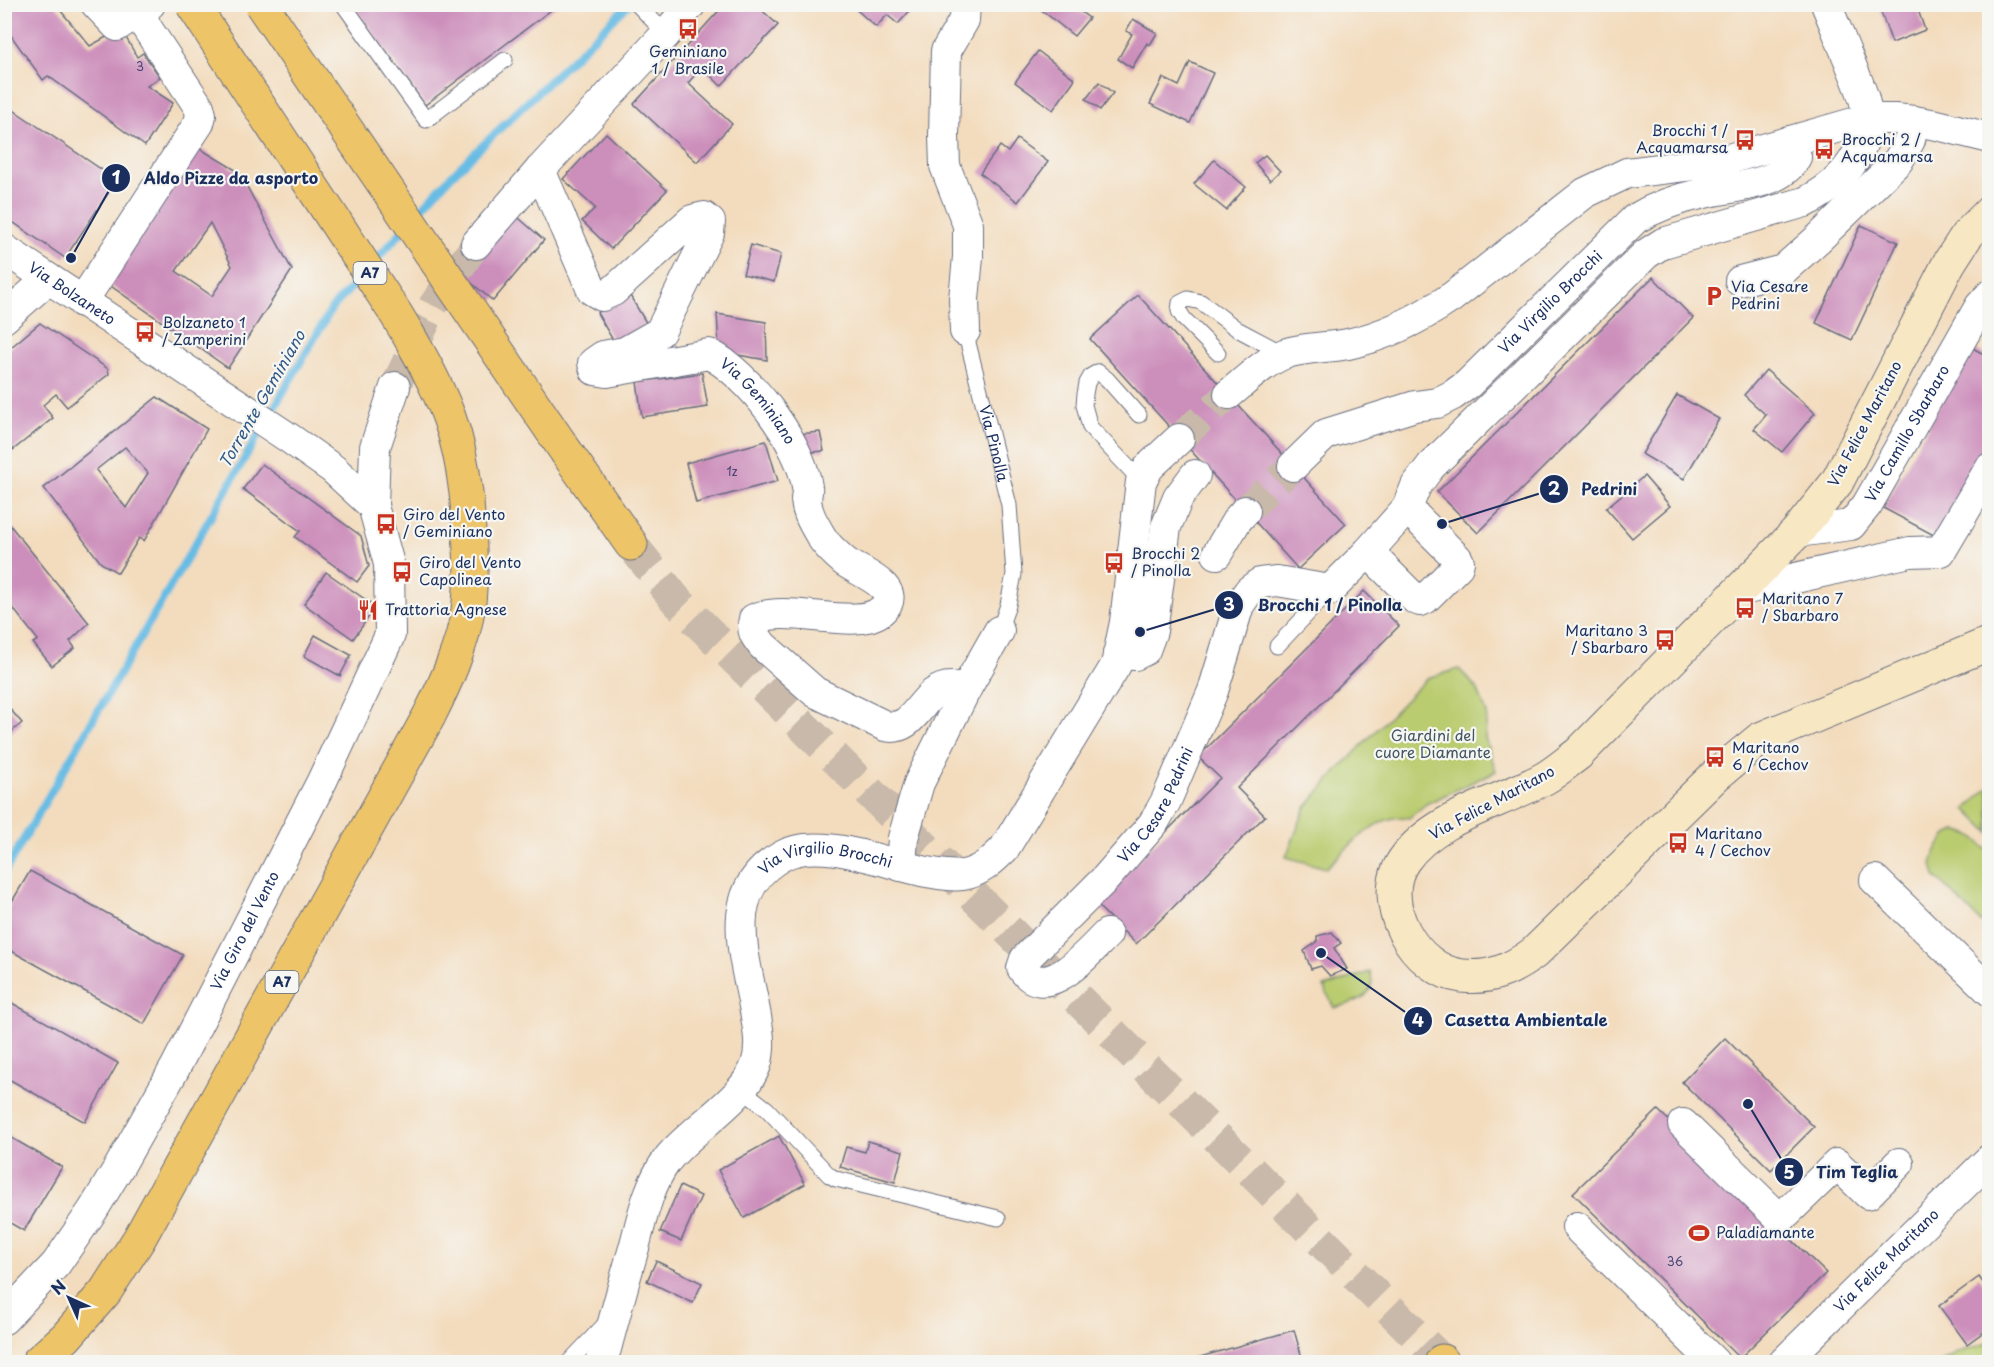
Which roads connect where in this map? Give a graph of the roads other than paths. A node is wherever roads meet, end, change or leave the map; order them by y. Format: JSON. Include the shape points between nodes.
{"nodes":[{"id":1,"x":96,"y":4,"type":"edge"},
{"id":2,"x":192,"y":4,"type":"edge"},
{"id":3,"x":261,"y":4,"type":"edge"},
{"id":4,"x":343,"y":4,"type":"edge"},
{"id":5,"x":691,"y":4,"type":"edge"},
{"id":6,"x":964,"y":4,"type":"edge"},
{"id":7,"x":1826,"y":4,"type":"edge"},
{"id":8,"x":146,"y":7,"type":"edge"},
{"id":9,"x":641,"y":9,"type":"edge"},
{"id":10,"x":666,"y":34,"type":"junction"},
{"id":11,"x":505,"y":60,"type":"dead end"},
{"id":12,"x":1867,"y":119,"type":"junction"},
{"id":13,"x":1914,"y":121,"type":"junction"},
{"id":14,"x":1989,"y":138,"type":"edge"},
{"id":15,"x":1789,"y":141,"type":"junction"},
{"id":16,"x":540,"y":170,"type":"junction"},
{"id":17,"x":1989,"y":212,"type":"edge"},
{"id":18,"x":476,"y":244,"type":"tunnel mouth"},
{"id":19,"x":4,"y":249,"type":"edge"},
{"id":20,"x":48,"y":279,"type":"junction"},
{"id":21,"x":1740,"y":281,"type":"dead end"},
{"id":22,"x":1989,"y":295,"type":"edge"},
{"id":23,"x":82,"y":302,"type":"junction"},
{"id":24,"x":4,"y":318,"type":"edge"},
{"id":25,"x":965,"y":331,"type":"joint"},
{"id":26,"x":1218,"y":353,"type":"dead end"},
{"id":27,"x":1284,"y":354,"type":"junction"},
{"id":28,"x":395,"y":387,"type":"tunnel mouth"},
{"id":29,"x":1229,"y":394,"type":"tunnel mouth"},
{"id":30,"x":1139,"y":415,"type":"dead end"},
{"id":31,"x":1179,"y":439,"type":"tunnel mouth"},
{"id":32,"x":1293,"y":466,"type":"tunnel mouth"},
{"id":33,"x":1989,"y":468,"type":"edge"},
{"id":34,"x":1195,"y":475,"type":"dead end"},
{"id":35,"x":1141,"y":481,"type":"junction"},
{"id":36,"x":373,"y":506,"type":"junction"},
{"id":37,"x":1407,"y":508,"type":"junction"},
{"id":38,"x":1245,"y":511,"type":"tunnel mouth"},
{"id":39,"x":1797,"y":532,"type":"junction"},
{"id":40,"x":631,"y":544,"type":"tunnel mouth"},
{"id":41,"x":1368,"y":552,"type":"junction"},
{"id":42,"x":1217,"y":554,"type":"dead end"},
{"id":43,"x":1330,"y":590,"type":"junction"},
{"id":44,"x":1738,"y":591,"type":"junction"},
{"id":45,"x":999,"y":631,"type":"joint"},
{"id":46,"x":1989,"y":643,"type":"edge"},
{"id":47,"x":1277,"y":646,"type":"dead end"},
{"id":48,"x":1119,"y":654,"type":"junction"},
{"id":49,"x":966,"y":689,"type":"junction"},
{"id":50,"x":901,"y":866,"type":"junction"},
{"id":51,"x":1875,"y":880,"type":"dead end"},
{"id":52,"x":1107,"y":934,"type":"dead end"},
{"id":53,"x":1989,"y":991,"type":"edge"},
{"id":54,"x":741,"y":1089,"type":"junction"},
{"id":55,"x":1683,"y":1124,"type":"dead end"},
{"id":56,"x":1989,"y":1159,"type":"edge"},
{"id":57,"x":1899,"y":1163,"type":"dead end"},
{"id":58,"x":998,"y":1218,"type":"dead end"},
{"id":59,"x":1577,"y":1227,"type":"dead end"},
{"id":60,"x":616,"y":1313,"type":"junction"},
{"id":61,"x":4,"y":1319,"type":"edge"},
{"id":62,"x":38,"y":1362,"type":"edge"},
{"id":63,"x":569,"y":1362,"type":"edge"},
{"id":64,"x":600,"y":1362,"type":"edge"},
{"id":65,"x":1714,"y":1362,"type":"edge"},
{"id":66,"x":1784,"y":1362,"type":"edge"}],
"edges":[{"from":1,"to":8,"type":"street","via":[[117,26]]},
{"from":2,"to":62,"type":"highway","number":"A7","bridge":true,"via":[[422,356],[449,418],[467,496],[471,572],[468,610],[458,649],[429,716],[139,1239],[105,1292]]},
{"from":3,"to":40,"type":"highway","bridge":true},
{"from":4,"to":11,"type":"lane","via":[[426,120]]},
{"from":5,"to":10,"type":"street"},
{"from":6,"to":25,"type":"street","name":"Via Pinolla","via":[[964,20],[946,51],[944,136],[945,166],[968,225]]},
{"from":7,"to":12,"type":"street","via":[[1865,100]]},
{"from":8,"to":23,"type":"street","via":[[145,25],[201,115]]},
{"from":9,"to":10,"type":"lane"},
{"from":10,"to":16,"type":"street"},
{"from":12,"to":13,"type":"street"},
{"from":12,"to":15,"type":"street"},
{"from":12,"to":37,"type":"street","via":[[1859,151],[1836,181],[1818,196],[1663,243],[1646,254],[1431,466],[1416,486]]},
{"from":13,"to":14,"type":"street"},
{"from":13,"to":21,"type":"street","via":[[1910,140],[1898,161],[1818,239],[1783,270]]},
{"from":15,"to":27,"type":"street","via":[[1718,162],[1627,173],[1585,193],[1430,312],[1359,341]]},
{"from":15,"to":32,"type":"street","name":"Via Virgilio Brocchi","via":[[1796,157],[1782,173],[1700,194],[1635,219],[1453,395],[1326,434]]},
{"from":16,"to":18,"type":"street"},
{"from":16,"to":49,"type":"street","name":"Via Geminiano","via":[[592,290],[602,296],[613,291],[692,220],[704,216],[710,222],[709,233],[660,332],[626,352],[603,356],[593,363],[595,370],[607,372],[709,354],[722,361],[776,417],[807,487],[809,515],[824,540],[845,562],[879,582],[888,593],[889,601],[883,609],[859,620],[802,614],[762,615],[754,618],[755,637],[815,692],[893,728],[903,725],[937,691],[950,686]]},
{"from":17,"to":39,"type":"street","name":"Via Felice Maritano","via":[[1949,263],[1837,483]]},
{"from":19,"to":20,"type":"street","name":"Via Bolzaneto"},
{"from":20,"to":23,"type":"street","name":"Via Bolzaneto"},
{"from":20,"to":24,"type":"street"},
{"from":22,"to":39,"type":"street","name":"Via Camillo Sbarbaro","via":[[1867,505],[1851,525]]},
{"from":23,"to":36,"type":"street","name":"Via Bolzaneto","via":[[289,438],[333,469]]},
{"from":25,"to":45,"type":"lane","name":"Via Pinolla","via":[[1009,505],[1014,574]]},
{"from":26,"to":27,"type":"lane","via":[[1184,319],[1180,303],[1188,299],[1201,302],[1237,329]]},
{"from":27,"to":29,"type":"street"},
{"from":28,"to":36,"type":"street","name":"Via Giro del Vento","via":[[375,447]]},
{"from":30,"to":35,"type":"lane","via":[[1107,379],[1098,372],[1091,376],[1084,405],[1090,427]]},
{"from":31,"to":35,"type":"street","via":[[1149,467]]},
{"from":33,"to":44,"type":"street","via":[[1941,551],[1910,552]]},
{"from":34,"to":48,"type":"street","via":[[1178,498],[1166,527],[1152,631],[1145,650],[1135,655]]},
{"from":35,"to":48,"type":"street","name":"Via Virgilio Brocchi"},
{"from":36,"to":61,"type":"street","name":"Via Giro del Vento","via":[[389,564],[390,634],[322,781],[175,1068],[93,1210],[56,1264]]},
{"from":37,"to":41,"type":"street"},
{"from":37,"to":41,"type":"street","via":[[1457,558],[1458,566],[1420,601]]},
{"from":38,"to":42,"type":"street"},
{"from":39,"to":44,"type":"street","name":"Via Felice Maritano"},
{"from":41,"to":43,"type":"street"},
{"from":43,"to":47,"type":"lane"},
{"from":43,"to":52,"type":"street","name":"Via Cesare Pedrini","via":[[1277,581],[1260,583],[1249,591],[1239,605],[1213,691],[1153,824],[1106,878],[1025,959],[1023,968],[1037,982],[1064,974]]},
{"from":44,"to":46,"type":"street","name":"Via Felice Maritano","via":[[1578,754],[1546,778],[1432,831],[1413,848],[1402,862],[1395,895],[1396,913],[1414,948],[1443,970],[1460,976],[1500,973],[1517,966],[1716,775],[1760,739]]},
{"from":45,"to":49,"type":"street","name":"Via Pinolla"},
{"from":48,"to":50,"type":"street","name":"Via Virgilio Brocchi","via":[[1105,684],[1004,849],[992,862],[979,870],[950,876]]},
{"from":49,"to":50,"type":"street","name":"Via Pinolla","via":[[919,783],[903,838]]},
{"from":50,"to":54,"type":"street","name":"Via Virgilio Brocchi","via":[[815,847],[783,855],[756,878],[744,899],[741,923],[759,1035],[758,1051],[756,1064]]},
{"from":51,"to":53,"type":"street"},
{"from":54,"to":58,"type":"lane","via":[[767,1109],[836,1179]]},
{"from":54,"to":60,"type":"street","name":"Via Virgilio Brocchi","via":[[675,1151],[656,1178]]},
{"from":55,"to":57,"type":"street","via":[[1780,1219],[1837,1164],[1868,1194]]},
{"from":56,"to":66,"type":"street","name":"Via Felice Maritano"},
{"from":59,"to":65,"type":"street"},
{"from":60,"to":63,"type":"lane","name":"Via Virgilio Brocchi"},
{"from":60,"to":64,"type":"street","name":"Via Virgilio Brocchi"}]}
